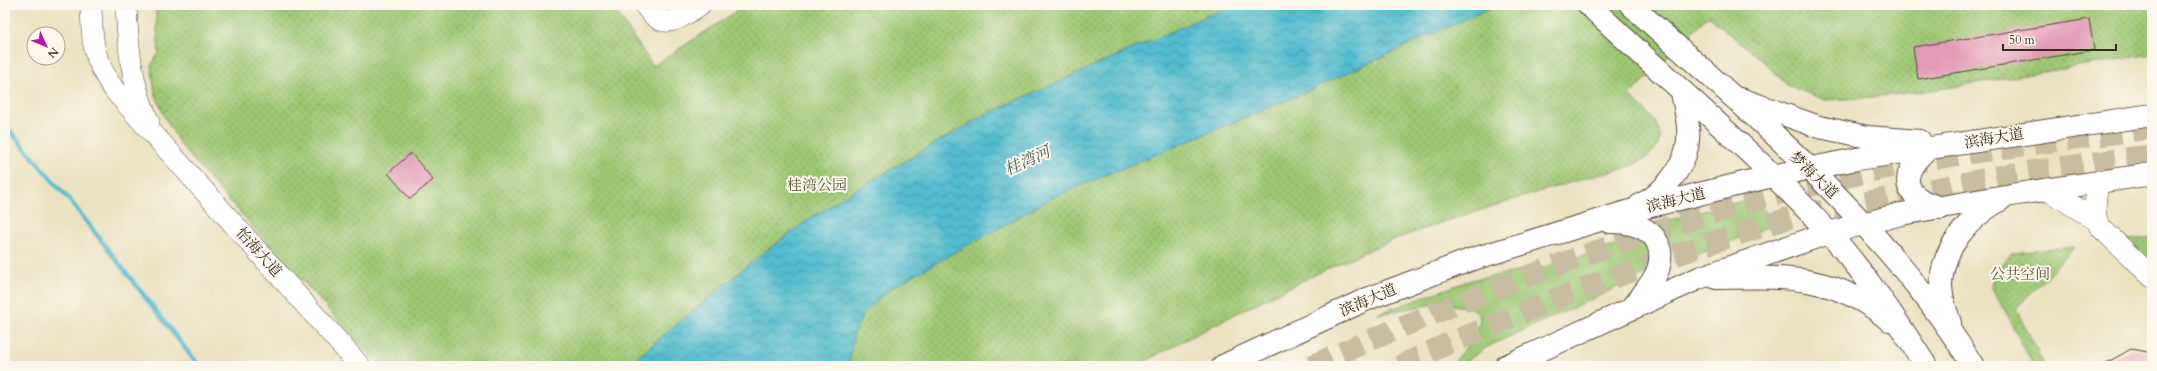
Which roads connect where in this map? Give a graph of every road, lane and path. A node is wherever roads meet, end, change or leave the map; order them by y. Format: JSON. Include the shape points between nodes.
{"nodes":[{"id":1,"x":91,"y":5,"type":"edge"},
{"id":2,"x":126,"y":5,"type":"edge"},
{"id":3,"x":700,"y":5,"type":"edge"},
{"id":4,"x":1589,"y":5,"type":"edge"},
{"id":5,"x":1631,"y":5,"type":"edge"},
{"id":6,"x":649,"y":11,"type":"edge"},
{"id":7,"x":1679,"y":90,"type":"junction"},
{"id":8,"x":1729,"y":94,"type":"junction"},
{"id":9,"x":2152,"y":115,"type":"edge"},
{"id":10,"x":157,"y":138,"type":"junction"},
{"id":11,"x":1955,"y":144,"type":"junction"},
{"id":12,"x":1927,"y":149,"type":"junction"},
{"id":13,"x":1809,"y":169,"type":"junction"},
{"id":14,"x":2152,"y":174,"type":"edge"},
{"id":15,"x":1772,"y":176,"type":"junction"},
{"id":16,"x":2098,"y":182,"type":"junction"},
{"id":17,"x":2046,"y":189,"type":"junction"},
{"id":18,"x":2011,"y":194,"type":"junction"},
{"id":19,"x":1941,"y":208,"type":"junction"},
{"id":20,"x":1626,"y":212,"type":"junction"},
{"id":21,"x":2096,"y":220,"type":"junction"},
{"id":22,"x":1591,"y":223,"type":"junction"},
{"id":23,"x":1862,"y":223,"type":"junction"},
{"id":24,"x":1828,"y":233,"type":"junction"},
{"id":25,"x":2152,"y":276,"type":"edge"},
{"id":26,"x":1699,"y":278,"type":"junction"},
{"id":27,"x":1633,"y":307,"type":"junction"},
{"id":28,"x":1954,"y":336,"type":"junction"},
{"id":29,"x":1908,"y":337,"type":"junction"},
{"id":30,"x":360,"y":366,"type":"edge"},
{"id":31,"x":1223,"y":366,"type":"edge"},
{"id":32,"x":1506,"y":366,"type":"edge"},
{"id":33,"x":1926,"y":366,"type":"edge"},
{"id":34,"x":1973,"y":366,"type":"edge"}],
"edges":[{"from":1,"to":10,"type":"street","name":"怡海大道","via":[[92,43],[103,73],[126,104]]},
{"from":2,"to":10,"type":"street","name":"怡海大道","via":[[128,50],[137,96]]},
{"from":3,"to":6,"type":"street","via":[[670,21],[662,21]]},
{"from":4,"to":7,"type":"main road","name":"梦海大道"},
{"from":5,"to":8,"type":"main road","name":"梦海大道"},
{"from":7,"to":15,"type":"main road","name":"梦海大道"},
{"from":7,"to":20,"type":"main road","via":[[1688,125],[1687,148],[1667,184],[1648,201]]},
{"from":8,"to":11,"type":"main road","via":[[1819,127],[1868,137]]},
{"from":8,"to":13,"type":"main road","name":"梦海大道"},
{"from":9,"to":11,"type":"main road","name":"滨海大道"},
{"from":10,"to":30,"type":"street","name":"怡海大道"},
{"from":11,"to":12,"type":"main road","name":"滨海大道"},
{"from":12,"to":13,"type":"main road","name":"滨海大道"},
{"from":12,"to":19,"type":"main road","via":[[1916,158],[1909,171],[1908,181],[1916,197]]},
{"from":13,"to":15,"type":"main road","name":"滨海大道"},
{"from":13,"to":23,"type":"main road","name":"梦海大道"},
{"from":14,"to":16,"type":"main road"},
{"from":15,"to":20,"type":"main road","name":"滨海大道"},
{"from":15,"to":24,"type":"main road","name":"梦海大道"},
{"from":16,"to":17,"type":"main road"},
{"from":16,"to":21,"type":"street"},
{"from":17,"to":18,"type":"main road"},
{"from":17,"to":21,"type":"street"},
{"from":18,"to":19,"type":"main road"},
{"from":18,"to":28,"type":"main road","via":[[1990,205],[1977,216],[1961,231],[1950,249],[1941,285],[1943,303]]},
{"from":19,"to":23,"type":"main road"},
{"from":20,"to":22,"type":"main road","name":"滨海大道"},
{"from":21,"to":25,"type":"street","via":[[2108,236]]},
{"from":22,"to":27,"type":"main road","via":[[1636,224],[1647,229],[1657,243],[1660,251],[1658,271]]},
{"from":22,"to":31,"type":"main road","name":"滨海大道","via":[[1470,260],[1367,299]]},
{"from":23,"to":24,"type":"main road"},
{"from":23,"to":28,"type":"main road","name":"梦海大道"},
{"from":24,"to":26,"type":"main road"},
{"from":24,"to":29,"type":"main road","name":"梦海大道","via":[[1865,277]]},
{"from":26,"to":27,"type":"main road"},
{"from":26,"to":29,"type":"main road","via":[[1799,278],[1825,283],[1869,305]]},
{"from":27,"to":32,"type":"main road"},
{"from":28,"to":34,"type":"main road","name":"梦海大道"},
{"from":29,"to":33,"type":"main road","name":"梦海大道"}]}
